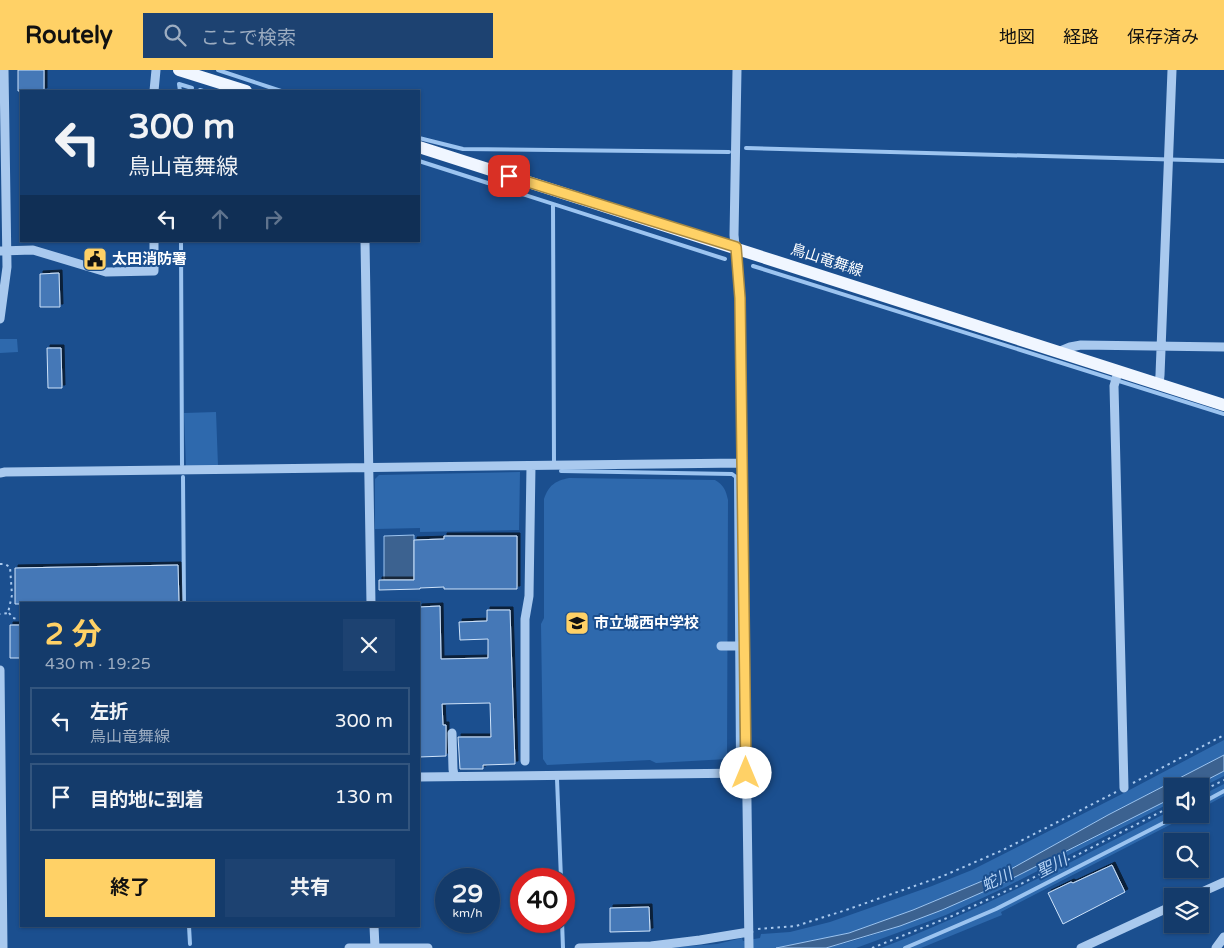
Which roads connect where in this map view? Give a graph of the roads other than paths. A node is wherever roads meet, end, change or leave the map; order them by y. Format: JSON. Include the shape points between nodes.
{"nodes":[{"id":1,"x":4,"y":70,"type":"edge"},
{"id":2,"x":156,"y":70,"type":"edge"},
{"id":3,"x":179,"y":70,"type":"edge"},
{"id":4,"x":737,"y":70,"type":"edge"},
{"id":5,"x":1172,"y":70,"type":"edge"},
{"id":6,"x":154,"y":90,"type":"edge"},
{"id":7,"x":243,"y":90,"type":"edge"},
{"id":8,"x":2,"y":126,"type":"edge"},
{"id":9,"x":420,"y":146,"type":"edge"},
{"id":10,"x":3,"y":206,"type":"edge"},
{"id":11,"x":154,"y":242,"type":"edge"},
{"id":12,"x":365,"y":242,"type":"edge"},
{"id":13,"x":736,"y":247,"type":"junction"},
{"id":14,"x":3,"y":250,"type":"edge"},
{"id":15,"x":0,"y":319,"type":"edge"},
{"id":16,"x":1162,"y":346,"type":"junction"},
{"id":17,"x":1224,"y":347,"type":"edge"},
{"id":18,"x":1057,"y":352,"type":"junction"},
{"id":19,"x":1118,"y":372,"type":"junction"},
{"id":20,"x":1158,"y":384,"type":"junction"},
{"id":21,"x":1224,"y":405,"type":"edge"},
{"id":22,"x":742,"y":463,"type":"junction"},
{"id":23,"x":531,"y":466,"type":"junction"},
{"id":24,"x":368,"y":468,"type":"junction"},
{"id":25,"x":0,"y":473,"type":"edge"},
{"id":26,"x":371,"y":602,"type":"edge"},
{"id":27,"x":739,"y":645,"type":"junction"},
{"id":28,"x":721,"y":646,"type":"dead end"},
{"id":29,"x":0,"y":670,"type":"edge"},
{"id":30,"x":452,"y":733,"type":"dead end"},
{"id":31,"x":525,"y":761,"type":"dead end"},
{"id":32,"x":746,"y":773,"type":"junction"},
{"id":33,"x":454,"y":776,"type":"junction"},
{"id":34,"x":420,"y":777,"type":"edge"},
{"id":35,"x":1124,"y":788,"type":"road end"},
{"id":36,"x":1224,"y":882,"type":"edge"},
{"id":37,"x":1209,"y":889,"type":"edge"},
{"id":38,"x":1164,"y":910,"type":"edge"},
{"id":39,"x":374,"y":927,"type":"edge"},
{"id":40,"x":749,"y":934,"type":"junction"},
{"id":41,"x":1224,"y":938,"type":"edge"},
{"id":42,"x":4,"y":948,"type":"edge"},
{"id":43,"x":349,"y":948,"type":"edge"},
{"id":44,"x":375,"y":948,"type":"edge"},
{"id":45,"x":428,"y":948,"type":"edge"},
{"id":46,"x":579,"y":948,"type":"edge"},
{"id":47,"x":749,"y":948,"type":"edge"},
{"id":48,"x":1081,"y":948,"type":"edge"},
{"id":49,"x":1216,"y":948,"type":"edge"}],
"edges":[{"from":1,"to":8,"type":"street"},
{"from":2,"to":6,"type":"street"},
{"from":3,"to":7,"type":"main road"},
{"from":4,"to":13,"type":"street"},
{"from":5,"to":16,"type":"street"},
{"from":8,"to":10,"type":"street"},
{"from":9,"to":13,"type":"main road","name":"鳥山竜舞線"},
{"from":10,"to":14,"type":"street"},
{"from":11,"to":14,"type":"street","via":[[154,271],[106,272],[33,250]]},
{"from":12,"to":24,"type":"street"},
{"from":13,"to":18,"type":"main road","name":"鳥山竜舞線"},
{"from":13,"to":22,"type":"street","via":[[740,298]]},
{"from":14,"to":15,"type":"street","via":[[7,267]]},
{"from":16,"to":17,"type":"street"},
{"from":16,"to":18,"type":"street","via":[[1081,345]]},
{"from":16,"to":20,"type":"street"},
{"from":18,"to":19,"type":"main road","name":"鳥山竜舞線"},
{"from":19,"to":20,"type":"main road","name":"鳥山竜舞線"},
{"from":19,"to":35,"type":"street","via":[[1114,386]]},
{"from":20,"to":21,"type":"main road","name":"鳥山竜舞線"},
{"from":22,"to":23,"type":"street"},
{"from":22,"to":27,"type":"street"},
{"from":23,"to":24,"type":"street"},
{"from":23,"to":31,"type":"street","via":[[529,596],[525,619]]},
{"from":24,"to":25,"type":"street"},
{"from":24,"to":26,"type":"street"},
{"from":27,"to":28,"type":"street"},
{"from":27,"to":32,"type":"street"},
{"from":29,"to":42,"type":"street"},
{"from":30,"to":33,"type":"street"},
{"from":32,"to":33,"type":"street"},
{"from":32,"to":40,"type":"street"},
{"from":33,"to":34,"type":"street"},
{"from":36,"to":37,"type":"street"},
{"from":38,"to":48,"type":"street"},
{"from":39,"to":44,"type":"street"},
{"from":40,"to":46,"type":"street","via":[[651,946]]},
{"from":40,"to":47,"type":"street"},
{"from":41,"to":49,"type":"street"},
{"from":43,"to":44,"type":"street"},
{"from":44,"to":45,"type":"street"}]}
